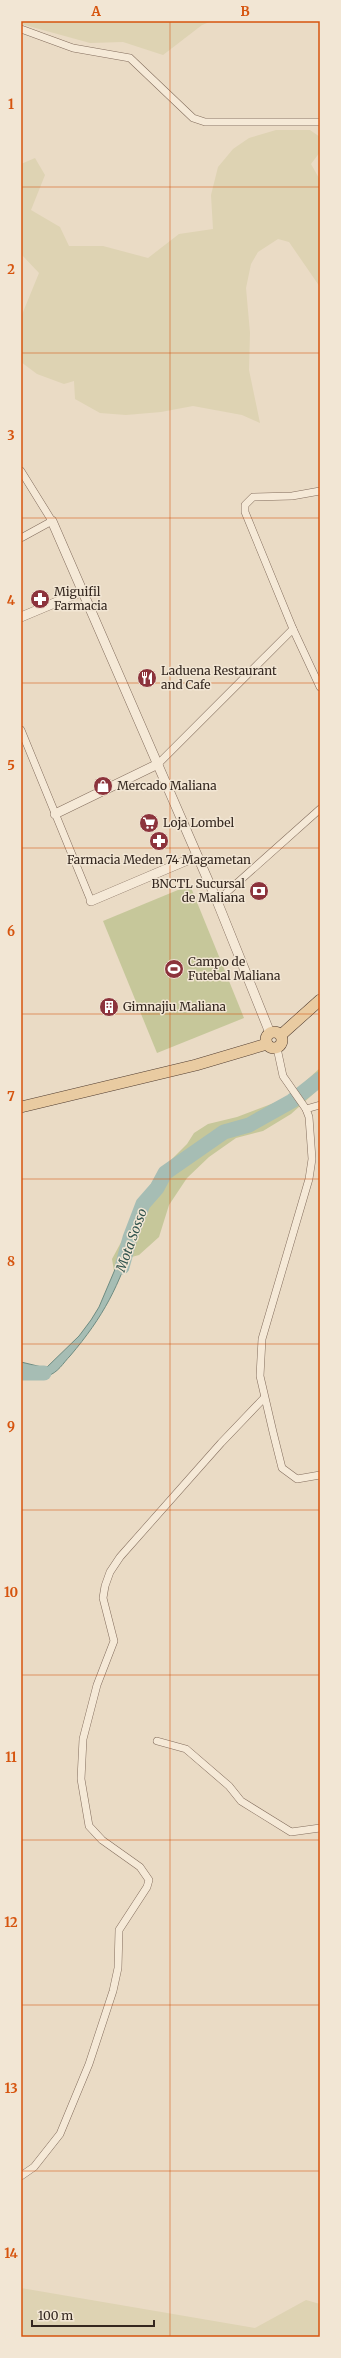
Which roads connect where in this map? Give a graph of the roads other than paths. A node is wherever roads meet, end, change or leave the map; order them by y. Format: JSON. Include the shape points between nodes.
{"nodes":[{"id":1,"x":21,"y":29,"type":"edge"},
{"id":2,"x":320,"y":122,"type":"edge"},
{"id":3,"x":21,"y":471,"type":"edge"},
{"id":4,"x":320,"y":491,"type":"edge"},
{"id":5,"x":52,"y":521,"type":"junction"},
{"id":6,"x":21,"y":538,"type":"edge"},
{"id":7,"x":83,"y":591,"type":"junction"},
{"id":8,"x":21,"y":617,"type":"edge"},
{"id":9,"x":293,"y":629,"type":"junction"},
{"id":10,"x":320,"y":687,"type":"edge"},
{"id":11,"x":21,"y":730,"type":"edge"},
{"id":12,"x":158,"y":764,"type":"junction"},
{"id":13,"x":320,"y":809,"type":"edge"},
{"id":14,"x":55,"y":814,"type":"junction"},
{"id":15,"x":198,"y":856,"type":"junction"},
{"id":16,"x":91,"y":901,"type":"joint"},
{"id":17,"x":217,"y":901,"type":"junction"},
{"id":18,"x":320,"y":1000,"type":"edge"},
{"id":19,"x":274,"y":1040,"type":"junction"},
{"id":20,"x":320,"y":1105,"type":"edge"},
{"id":21,"x":21,"y":1107,"type":"edge"},
{"id":22,"x":306,"y":1109,"type":"junction"},
{"id":23,"x":264,"y":1398,"type":"junction"},
{"id":24,"x":320,"y":1475,"type":"edge"},
{"id":25,"x":157,"y":1741,"type":"dead end"},
{"id":26,"x":320,"y":1828,"type":"edge"},
{"id":27,"x":21,"y":2176,"type":"edge"}],
"edges":[{"from":1,"to":2,"type":"street","via":[[73,48],[130,58],[193,118],[205,122]]},
{"from":3,"to":5,"type":"street"},
{"from":4,"to":9,"type":"street","via":[[292,496],[253,497],[245,505],[245,512]]},
{"from":5,"to":6,"type":"street"},
{"from":5,"to":7,"type":"street"},
{"from":7,"to":8,"type":"street"},
{"from":7,"to":12,"type":"street"},
{"from":9,"to":10,"type":"street"},
{"from":9,"to":12,"type":"street"},
{"from":11,"to":14,"type":"street"},
{"from":12,"to":14,"type":"street"},
{"from":12,"to":15,"type":"street"},
{"from":13,"to":17,"type":"street"},
{"from":14,"to":16,"type":"street"},
{"from":15,"to":16,"type":"street"},
{"from":15,"to":17,"type":"street"},
{"from":17,"to":19,"type":"street"},
{"from":18,"to":19,"type":"main road"},
{"from":19,"to":21,"type":"main road","via":[[196,1065]]},
{"from":19,"to":22,"type":"street","via":[[283,1076]]},
{"from":20,"to":22,"type":"street"},
{"from":22,"to":23,"type":"street","via":[[312,1159],[309,1179],[262,1339],[260,1376]]},
{"from":23,"to":24,"type":"street","via":[[282,1468],[297,1479]]},
{"from":23,"to":27,"type":"street","via":[[120,1557],[104,1586],[103,1598],[114,1641],[97,1685],[83,1739],[81,1779],[89,1826],[102,1840],[140,1867],[149,1880],[119,1930],[118,1968],[112,1990],[89,2064],[60,2134],[34,2167]]},
{"from":25,"to":26,"type":"street","via":[[186,1750],[229,1786],[241,1801],[291,1832]]}]}
